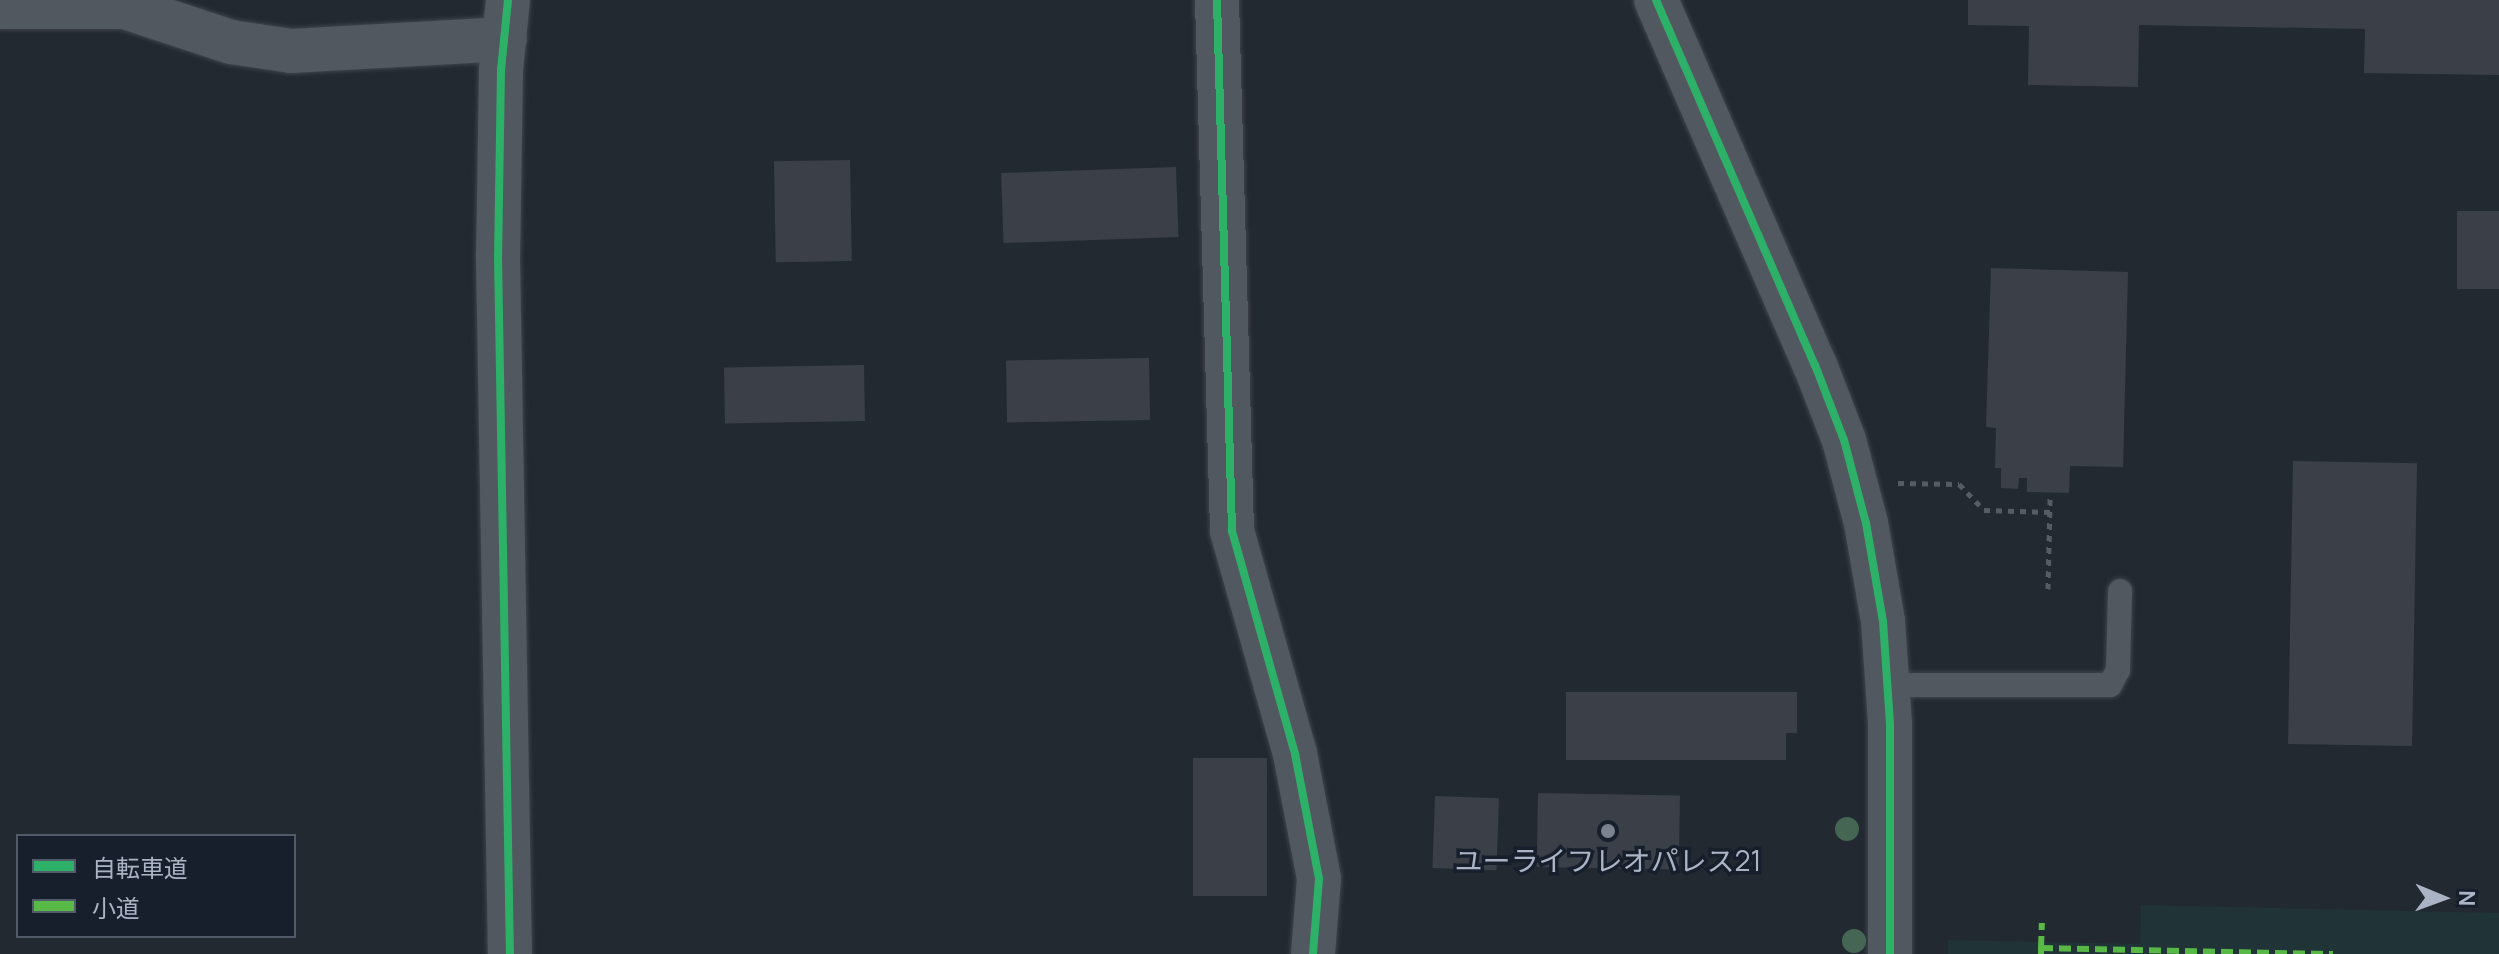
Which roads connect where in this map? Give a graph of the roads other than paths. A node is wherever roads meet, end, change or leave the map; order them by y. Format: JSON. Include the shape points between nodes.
{"nodes":[{"id":1,"x":1217,"y":0,"type":"edge"},
{"id":2,"x":1656,"y":0,"type":"edge"},
{"id":3,"x":0,"y":7,"type":"edge"},
{"id":4,"x":506,"y":19,"type":"edge"},
{"id":5,"x":2120,"y":591,"type":"dead end"},
{"id":6,"x":1887,"y":685,"type":"junction"},
{"id":7,"x":510,"y":954,"type":"edge"},
{"id":8,"x":1313,"y":954,"type":"edge"},
{"id":9,"x":1890,"y":954,"type":"edge"}],
"edges":[{"from":1,"to":8,"type":"street","via":[[1232,531],[1295,754],[1316,863]]},
{"from":2,"to":6,"type":"street","via":[[1815,365],[1855,482],[1883,621]]},
{"from":3,"to":4,"type":"street","via":[[125,7],[231,42],[291,51]]},
{"from":4,"to":7,"type":"street","via":[[498,256]]},
{"from":5,"to":6,"type":"lane","via":[[2118,670],[2110,685]]},
{"from":6,"to":9,"type":"street"}]}
